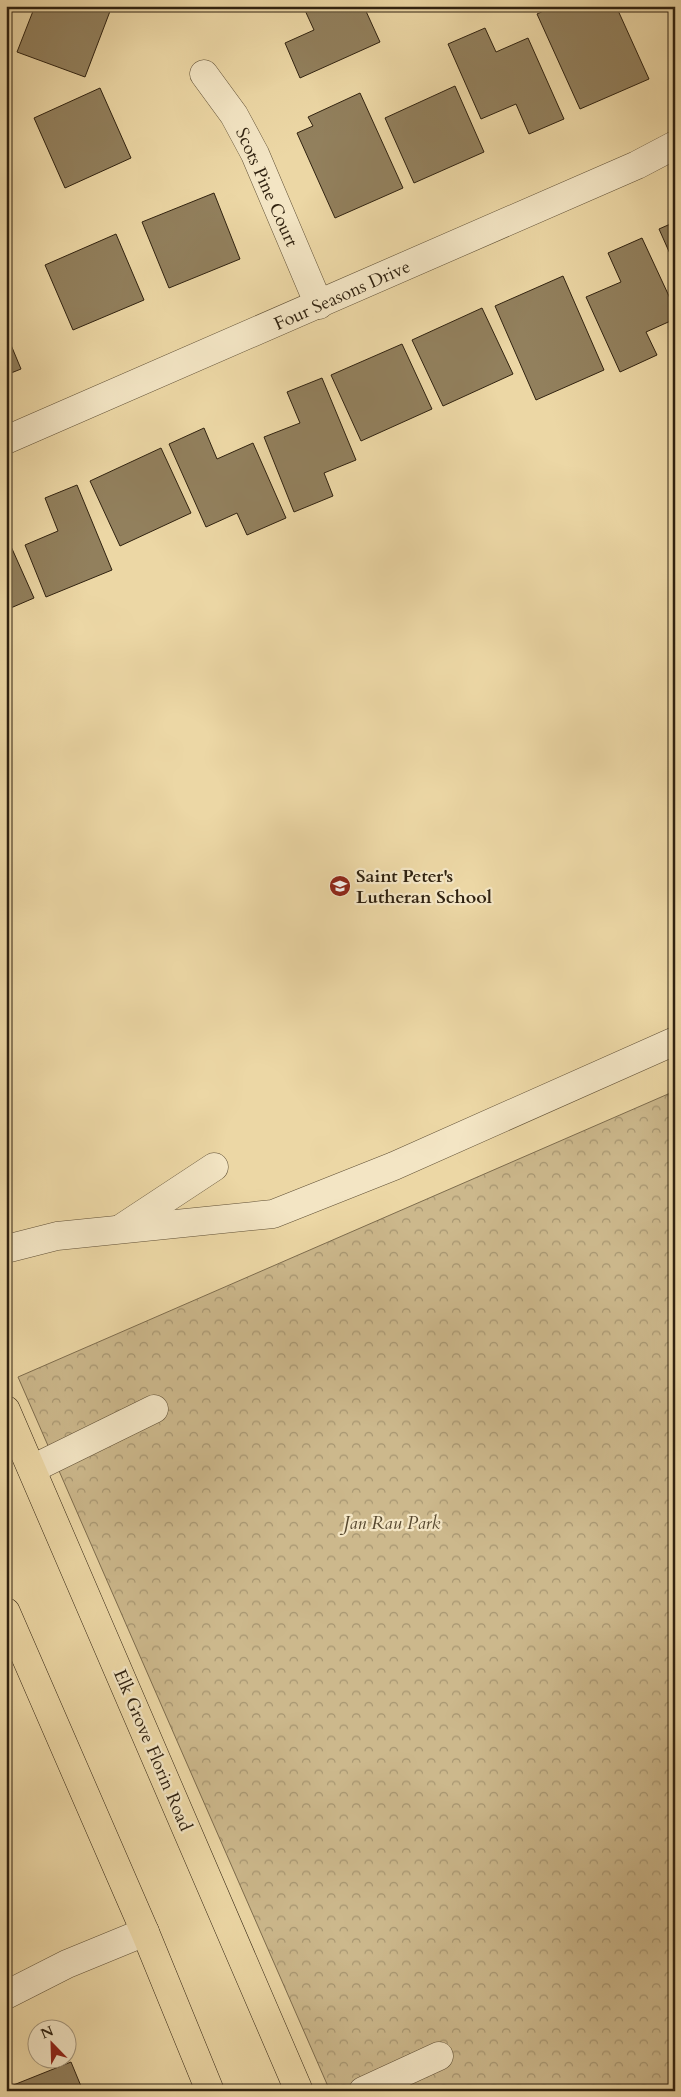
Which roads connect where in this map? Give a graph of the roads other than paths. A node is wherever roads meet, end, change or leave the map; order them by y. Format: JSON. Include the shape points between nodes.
{"nodes":[{"id":1,"x":204,"y":74,"type":"dead end"},
{"id":2,"x":675,"y":145,"type":"edge"},
{"id":3,"x":319,"y":305,"type":"junction"},
{"id":4,"x":6,"y":440,"type":"edge"},
{"id":5,"x":675,"y":1041,"type":"edge"},
{"id":6,"x":214,"y":1167,"type":"dead end"},
{"id":7,"x":117,"y":1231,"type":"junction"},
{"id":8,"x":6,"y":1249,"type":"edge"},
{"id":9,"x":154,"y":1409,"type":"dead end"},
{"id":10,"x":6,"y":1410,"type":"edge"},
{"id":11,"x":32,"y":1469,"type":"junction"},
{"id":12,"x":6,"y":1612,"type":"edge"},
{"id":13,"x":145,"y":1932,"type":"junction"},
{"id":14,"x":6,"y":1995,"type":"edge"},
{"id":15,"x":439,"y":2056,"type":"dead end"},
{"id":16,"x":210,"y":2091,"type":"edge"},
{"id":17,"x":299,"y":2091,"type":"edge"},
{"id":18,"x":363,"y":2091,"type":"edge"}],
"edges":[{"from":1,"to":3,"type":"street","name":"Scots Pine Court","via":[[234,116],[255,154]]},
{"from":2,"to":3,"type":"street","name":"Four Seasons Drive","via":[[637,165]]},
{"from":3,"to":4,"type":"street","name":"Four Seasons Drive"},
{"from":5,"to":7,"type":"street","via":[[394,1166],[273,1214]]},
{"from":6,"to":7,"type":"street"},
{"from":7,"to":8,"type":"street","via":[[58,1236]]},
{"from":9,"to":11,"type":"street"},
{"from":10,"to":11,"type":"main road","name":"Elk Grove Florin Road"},
{"from":11,"to":17,"type":"main road","name":"Elk Grove Florin Road"},
{"from":12,"to":13,"type":"main road"},
{"from":13,"to":14,"type":"street","via":[[66,1964]]},
{"from":13,"to":16,"type":"main road"},
{"from":15,"to":18,"type":"street"}]}
